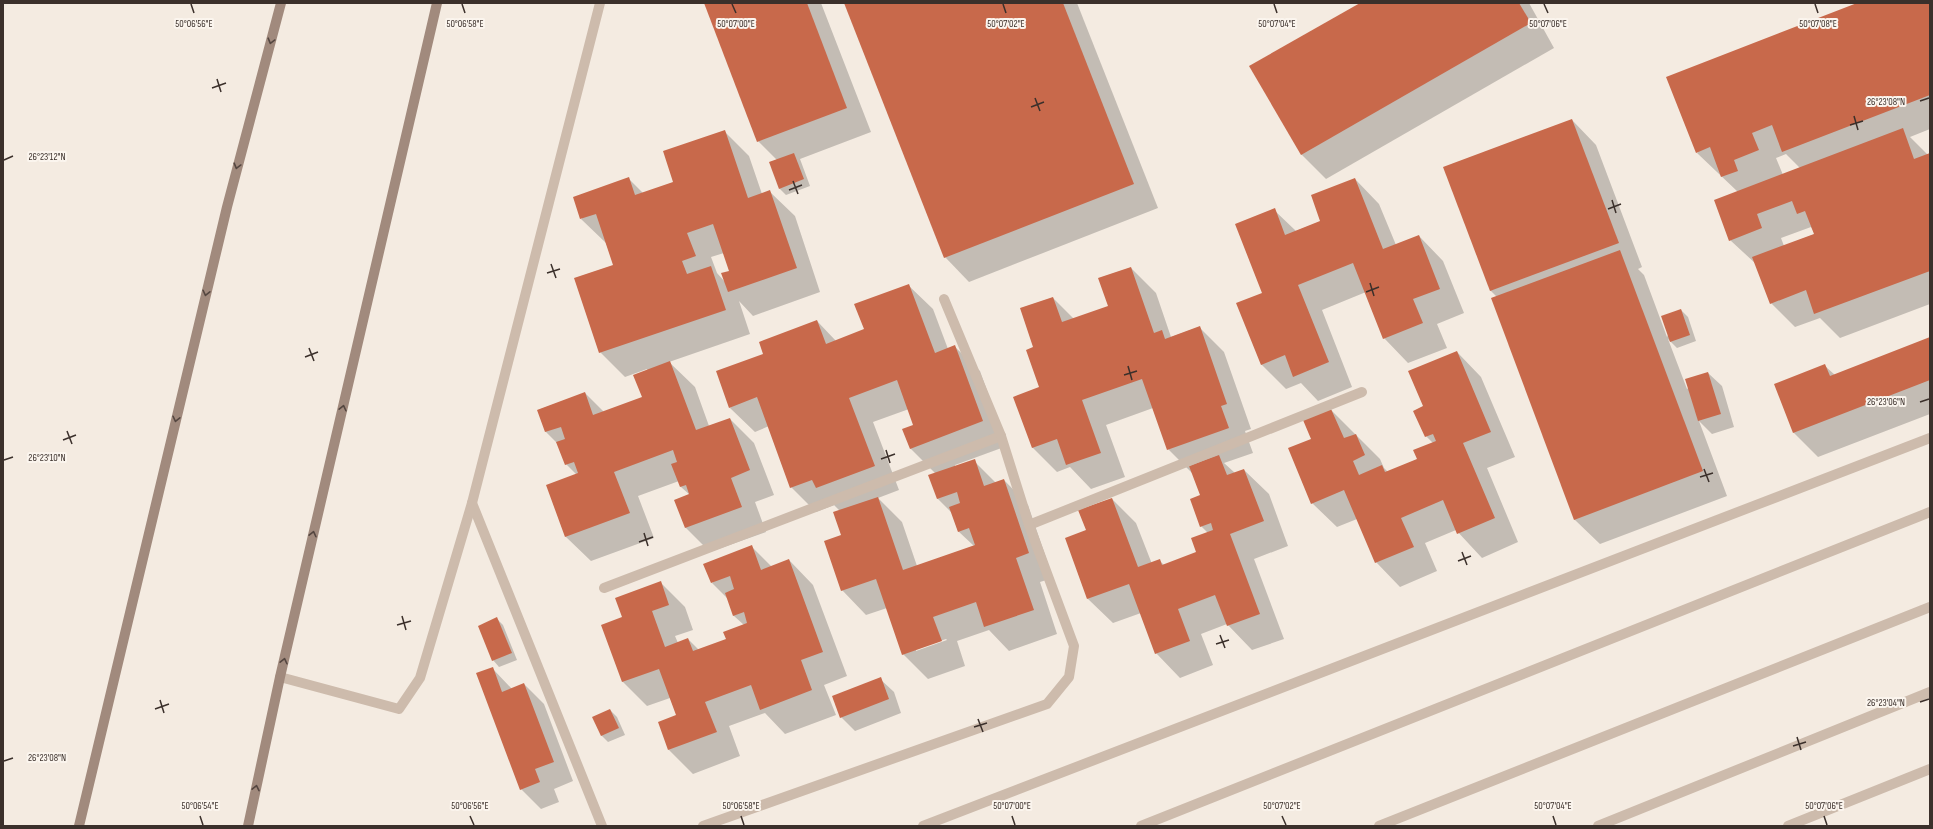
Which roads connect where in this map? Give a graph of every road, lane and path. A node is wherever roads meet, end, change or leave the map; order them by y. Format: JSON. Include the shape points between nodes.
{"nodes":[{"id":1,"x":281,"y":3,"type":"edge"},
{"id":2,"x":437,"y":3,"type":"edge"},
{"id":3,"x":600,"y":3,"type":"edge"},
{"id":4,"x":944,"y":299,"type":"dead end"},
{"id":5,"x":1362,"y":392,"type":"dead end"},
{"id":6,"x":1001,"y":436,"type":"junction"},
{"id":7,"x":1930,"y":438,"type":"edge"},
{"id":8,"x":472,"y":503,"type":"junction"},
{"id":9,"x":1930,"y":512,"type":"edge"},
{"id":10,"x":1029,"y":525,"type":"junction"},
{"id":11,"x":604,"y":588,"type":"dead end"},
{"id":12,"x":1930,"y":607,"type":"edge"},
{"id":13,"x":280,"y":677,"type":"junction"},
{"id":14,"x":1930,"y":692,"type":"edge"},
{"id":15,"x":1930,"y":769,"type":"edge"},
{"id":16,"x":79,"y":826,"type":"edge"},
{"id":17,"x":248,"y":826,"type":"edge"},
{"id":18,"x":602,"y":826,"type":"edge"},
{"id":19,"x":703,"y":826,"type":"edge"},
{"id":20,"x":923,"y":826,"type":"edge"},
{"id":21,"x":1141,"y":826,"type":"edge"},
{"id":22,"x":1379,"y":826,"type":"edge"},
{"id":23,"x":1598,"y":826,"type":"edge"},
{"id":24,"x":1788,"y":826,"type":"edge"}],
"edges":[{"from":1,"to":16,"type":"street","one_way":true,"via":[[226,207]]},
{"from":13,"to":2,"type":"street","one_way":true},
{"from":3,"to":8,"type":"street"},
{"from":4,"to":6,"type":"street"},
{"from":5,"to":10,"type":"street"},
{"from":6,"to":10,"type":"street"},
{"from":6,"to":11,"type":"street"},
{"from":7,"to":20,"type":"street"},
{"from":8,"to":13,"type":"street","via":[[420,678],[399,709]]},
{"from":8,"to":18,"type":"street"},
{"from":9,"to":21,"type":"street"},
{"from":10,"to":19,"type":"street","via":[[1074,646],[1069,677],[1047,704]]},
{"from":12,"to":22,"type":"street"},
{"from":17,"to":13,"type":"street","one_way":true},
{"from":14,"to":23,"type":"street"},
{"from":15,"to":24,"type":"street"}]}
